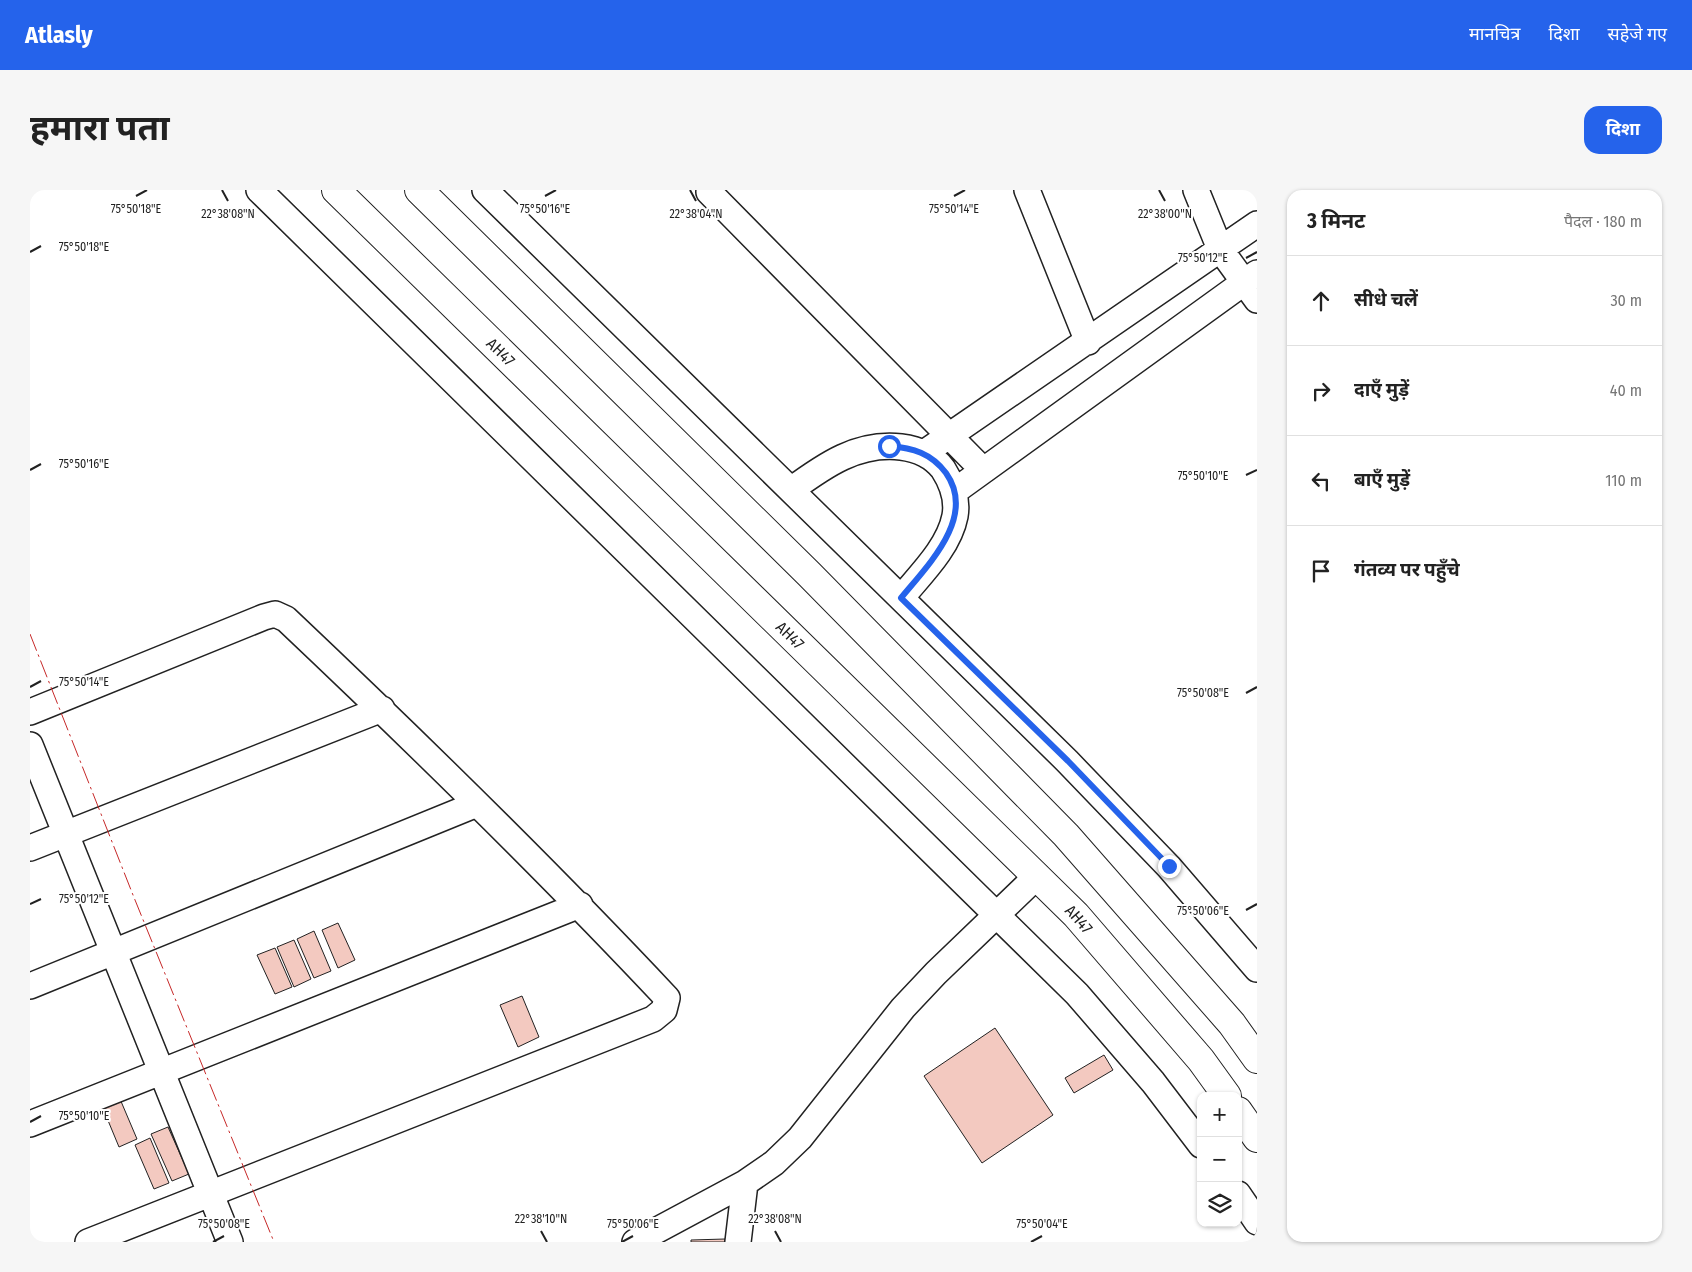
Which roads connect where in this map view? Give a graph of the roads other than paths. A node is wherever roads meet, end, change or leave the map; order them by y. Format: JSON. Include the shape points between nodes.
{"nodes":[{"id":1,"x":258,"y":190,"type":"edge"},
{"id":2,"x":336,"y":190,"type":"edge"},
{"id":3,"x":419,"y":190,"type":"edge"},
{"id":4,"x":485,"y":190,"type":"edge"},
{"id":5,"x":1027,"y":190,"type":"edge"},
{"id":6,"x":1196,"y":190,"type":"edge"},
{"id":7,"x":709,"y":192,"type":"dead end"},
{"id":8,"x":1257,"y":224,"type":"edge"},
{"id":9,"x":1220,"y":249,"type":"junction"},
{"id":10,"x":1253,"y":285,"type":"edge"},
{"id":11,"x":1088,"y":342,"type":"junction"},
{"id":12,"x":950,"y":436,"type":"junction"},
{"id":13,"x":924,"y":453,"type":"junction"},
{"id":14,"x":984,"y":470,"type":"junction"},
{"id":15,"x":791,"y":490,"type":"junction"},
{"id":16,"x":954,"y":491,"type":"junction"},
{"id":17,"x":901,"y":598,"type":"junction"},
{"id":18,"x":382,"y":709,"type":"junction"},
{"id":19,"x":30,"y":712,"type":"edge"},
{"id":20,"x":30,"y":746,"type":"edge"},
{"id":21,"x":477,"y":804,"type":"junction"},
{"id":22,"x":66,"y":834,"type":"junction"},
{"id":23,"x":30,"y":848,"type":"edge"},
{"id":24,"x":1036,"y":876,"type":"junction"},
{"id":25,"x":580,"y":905,"type":"junction"},
{"id":26,"x":998,"y":914,"type":"junction"},
{"id":27,"x":114,"y":953,"type":"junction"},
{"id":28,"x":1257,"y":969,"type":"edge"},
{"id":29,"x":30,"y":986,"type":"edge"},
{"id":30,"x":1257,"y":1058,"type":"edge"},
{"id":31,"x":161,"y":1072,"type":"junction"},
{"id":32,"x":1224,"y":1092,"type":"edge"},
{"id":33,"x":1242,"y":1117,"type":"edge"},
{"id":34,"x":30,"y":1124,"type":"edge"},
{"id":35,"x":1257,"y":1138,"type":"edge"},
{"id":36,"x":1197,"y":1140,"type":"edge"},
{"id":37,"x":745,"y":1183,"type":"junction"},
{"id":38,"x":209,"y":1194,"type":"junction"},
{"id":39,"x":1242,"y":1200,"type":"edge"},
{"id":40,"x":1257,"y":1222,"type":"edge"},
{"id":41,"x":88,"y":1242,"type":"edge"},
{"id":42,"x":230,"y":1242,"type":"edge"},
{"id":43,"x":635,"y":1242,"type":"edge"},
{"id":44,"x":738,"y":1242,"type":"edge"}],
"edges":[{"from":1,"to":26,"type":"street"},
{"from":2,"to":24,"type":"highway","name":"AH47"},
{"from":3,"to":30,"type":"highway","via":[[809,574],[1066,835],[1232,1024]]},
{"from":4,"to":15,"type":"street"},
{"from":5,"to":11,"type":"street"},
{"from":6,"to":9,"type":"street"},
{"from":7,"to":12,"type":"street"},
{"from":8,"to":9,"type":"street"},
{"from":9,"to":10,"type":"street"},
{"from":9,"to":11,"type":"street"},
{"from":10,"to":14,"type":"street"},
{"from":11,"to":12,"type":"street"},
{"from":12,"to":13,"type":"street"},
{"from":12,"to":14,"type":"street"},
{"from":13,"to":15,"type":"street","via":[[909,448],[872,446],[834,461]]},
{"from":13,"to":16,"type":"street","via":[[939,464]]},
{"from":14,"to":16,"type":"street"},
{"from":15,"to":17,"type":"street"},
{"from":16,"to":17,"type":"street","via":[[955,515],[948,535]]},
{"from":17,"to":28,"type":"street","via":[[1068,761],[1169,866]]},
{"from":18,"to":19,"type":"street","via":[[286,619],[275,614]]},
{"from":18,"to":21,"type":"street"},
{"from":18,"to":22,"type":"street"},
{"from":20,"to":22,"type":"street"},
{"from":21,"to":25,"type":"street"},
{"from":21,"to":27,"type":"street"},
{"from":22,"to":23,"type":"street"},
{"from":22,"to":27,"type":"street"},
{"from":24,"to":26,"type":"street"},
{"from":24,"to":32,"type":"highway","name":"AH47","via":[[1088,930],[1201,1060]]},
{"from":25,"to":31,"type":"street"},
{"from":25,"to":38,"type":"street","via":[[667,998],[664,1010],[654,1019]]},
{"from":26,"to":36,"type":"street","via":[[1077,994],[1153,1082]]},
{"from":26,"to":37,"type":"street","via":[[903,1008],[800,1138],[774,1163]]},
{"from":27,"to":29,"type":"street"},
{"from":27,"to":31,"type":"street"},
{"from":31,"to":34,"type":"street"},
{"from":31,"to":38,"type":"street"},
{"from":33,"to":35,"type":"highway"},
{"from":37,"to":43,"type":"street"},
{"from":37,"to":44,"type":"street"},
{"from":38,"to":41,"type":"street"},
{"from":38,"to":42,"type":"street"},
{"from":39,"to":40,"type":"street"}]}
